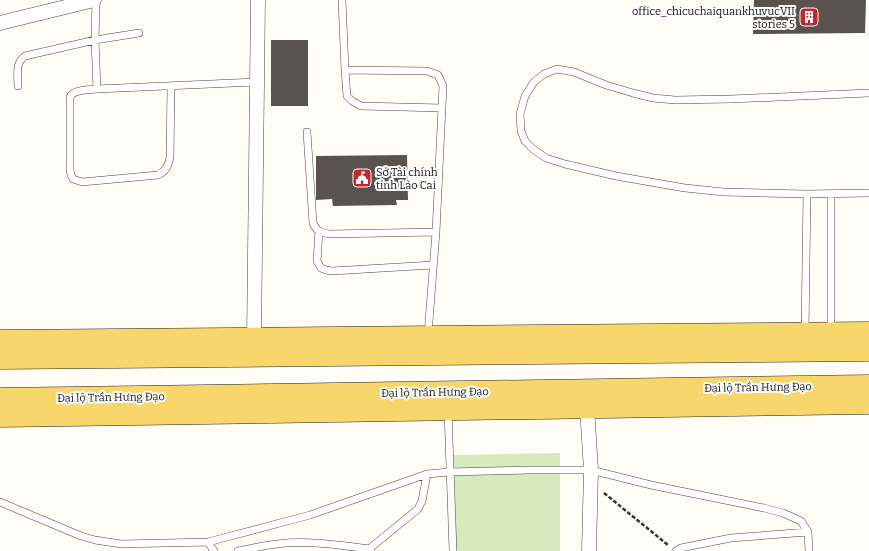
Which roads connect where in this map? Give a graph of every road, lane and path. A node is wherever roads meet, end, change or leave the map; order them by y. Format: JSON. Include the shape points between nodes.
{"nodes":[{"id":1,"x":95,"y":0,"type":"edge"},
{"id":2,"x":258,"y":0,"type":"edge"},
{"id":3,"x":342,"y":0,"type":"edge"},
{"id":4,"x":0,"y":23,"type":"edge"},
{"id":5,"x":139,"y":33,"type":"dead end"},
{"id":6,"x":95,"y":40,"type":"junction"},
{"id":7,"x":345,"y":70,"type":"junction"},
{"id":8,"x":257,"y":82,"type":"junction"},
{"id":9,"x":18,"y":86,"type":"dead end"},
{"id":10,"x":171,"y":86,"type":"junction"},
{"id":11,"x":97,"y":89,"type":"junction"},
{"id":12,"x":869,"y":92,"type":"edge"},
{"id":13,"x":442,"y":108,"type":"junction"},
{"id":14,"x":307,"y":132,"type":"dead end"},
{"id":15,"x":869,"y":193,"type":"edge"},
{"id":16,"x":807,"y":194,"type":"junction"},
{"id":17,"x":831,"y":194,"type":"junction"},
{"id":18,"x":319,"y":231,"type":"junction"},
{"id":19,"x":436,"y":232,"type":"junction"},
{"id":20,"x":433,"y":266,"type":"junction"},
{"id":21,"x":869,"y":332,"type":"edge"},
{"id":22,"x":805,"y":333,"type":"junction"},
{"id":23,"x":832,"y":333,"type":"junction"},
{"id":24,"x":428,"y":336,"type":"junction"},
{"id":25,"x":254,"y":338,"type":"junction"},
{"id":26,"x":0,"y":341,"type":"edge"},
{"id":27,"x":869,"y":350,"type":"edge"},
{"id":28,"x":0,"y":358,"type":"edge"},
{"id":29,"x":869,"y":386,"type":"edge"},
{"id":30,"x":0,"y":399,"type":"edge"},
{"id":31,"x":869,"y":403,"type":"edge"},
{"id":32,"x":587,"y":407,"type":"junction"},
{"id":33,"x":448,"y":409,"type":"junction"},
{"id":34,"x":0,"y":416,"type":"edge"},
{"id":35,"x":449,"y":472,"type":"junction"},
{"id":36,"x":427,"y":474,"type":"junction"},
{"id":37,"x":591,"y":476,"type":"junction"},
{"id":38,"x":0,"y":502,"type":"edge"},
{"id":39,"x":808,"y":532,"type":"junction"},
{"id":40,"x":208,"y":542,"type":"junction"},
{"id":41,"x":670,"y":546,"type":"dead end"},
{"id":42,"x":370,"y":550,"type":"edge"},
{"id":43,"x":214,"y":551,"type":"edge"},
{"id":44,"x":238,"y":551,"type":"edge"},
{"id":45,"x":453,"y":551,"type":"edge"},
{"id":46,"x":589,"y":551,"type":"edge"},
{"id":47,"x":676,"y":551,"type":"edge"},
{"id":48,"x":809,"y":551,"type":"edge"}],
"edges":[{"from":1,"to":4,"type":"street"},
{"from":1,"to":6,"type":"lane"},
{"from":2,"to":8,"type":"street"},
{"from":3,"to":7,"type":"lane"},
{"from":5,"to":6,"type":"lane"},
{"from":6,"to":9,"type":"lane","via":[[25,56],[20,59],[18,66]]},
{"from":6,"to":11,"type":"lane"},
{"from":7,"to":13,"type":"lane","via":[[347,96],[361,106]]},
{"from":7,"to":13,"type":"lane","via":[[427,71],[438,75],[443,86]]},
{"from":8,"to":10,"type":"lane"},
{"from":8,"to":25,"type":"street"},
{"from":10,"to":11,"type":"lane"},
{"from":10,"to":11,"type":"lane","via":[[170,158],[166,169],[158,175],[82,182],[73,179],[70,170],[70,97],[76,92]]},
{"from":12,"to":16,"type":"lane","via":[[675,100],[633,93],[574,72],[557,69],[544,74],[534,82],[525,96],[520,114],[521,130],[525,141],[546,158],[616,176],[685,188],[724,192]]},
{"from":13,"to":19,"type":"lane"},
{"from":14,"to":18,"type":"lane","via":[[313,222]]},
{"from":15,"to":17,"type":"lane"},
{"from":16,"to":17,"type":"lane"},
{"from":16,"to":22,"type":"lane"},
{"from":17,"to":23,"type":"lane"},
{"from":18,"to":19,"type":"lane","via":[[324,234]]},
{"from":18,"to":20,"type":"lane","via":[[317,261],[321,268],[326,270]]},
{"from":19,"to":20,"type":"lane"},
{"from":20,"to":24,"type":"lane"},
{"from":21,"to":23,"type":"main road"},
{"from":22,"to":23,"type":"main road"},
{"from":22,"to":24,"type":"main road"},
{"from":24,"to":25,"type":"main road"},
{"from":25,"to":26,"type":"main road"},
{"from":27,"to":28,"type":"main road"},
{"from":29,"to":30,"type":"main road","name":"Đại lộ Trần Hưng Đạo"},
{"from":31,"to":32,"type":"main road","name":"Đại lộ Trần Hưng Đạo"},
{"from":32,"to":33,"type":"main road","name":"Đại lộ Trần Hưng Đạo"},
{"from":32,"to":37,"type":"street"},
{"from":33,"to":34,"type":"main road","name":"Đại lộ Trần Hưng Đạo"},
{"from":33,"to":35,"type":"lane"},
{"from":35,"to":36,"type":"lane"},
{"from":35,"to":37,"type":"lane","via":[[529,470]]},
{"from":35,"to":45,"type":"lane"},
{"from":36,"to":40,"type":"lane","via":[[310,515]]},
{"from":36,"to":42,"type":"lane","via":[[418,509]]},
{"from":37,"to":39,"type":"lane","via":[[651,485],[764,508],[801,520]]},
{"from":37,"to":41,"type":"path"},
{"from":37,"to":46,"type":"street"},
{"from":38,"to":40,"type":"lane","via":[[95,540],[121,544]]},
{"from":39,"to":47,"type":"lane","via":[[731,538]]},
{"from":39,"to":48,"type":"lane"},
{"from":40,"to":43,"type":"lane"},
{"from":42,"to":44,"type":"lane","via":[[299,542]]}]}
